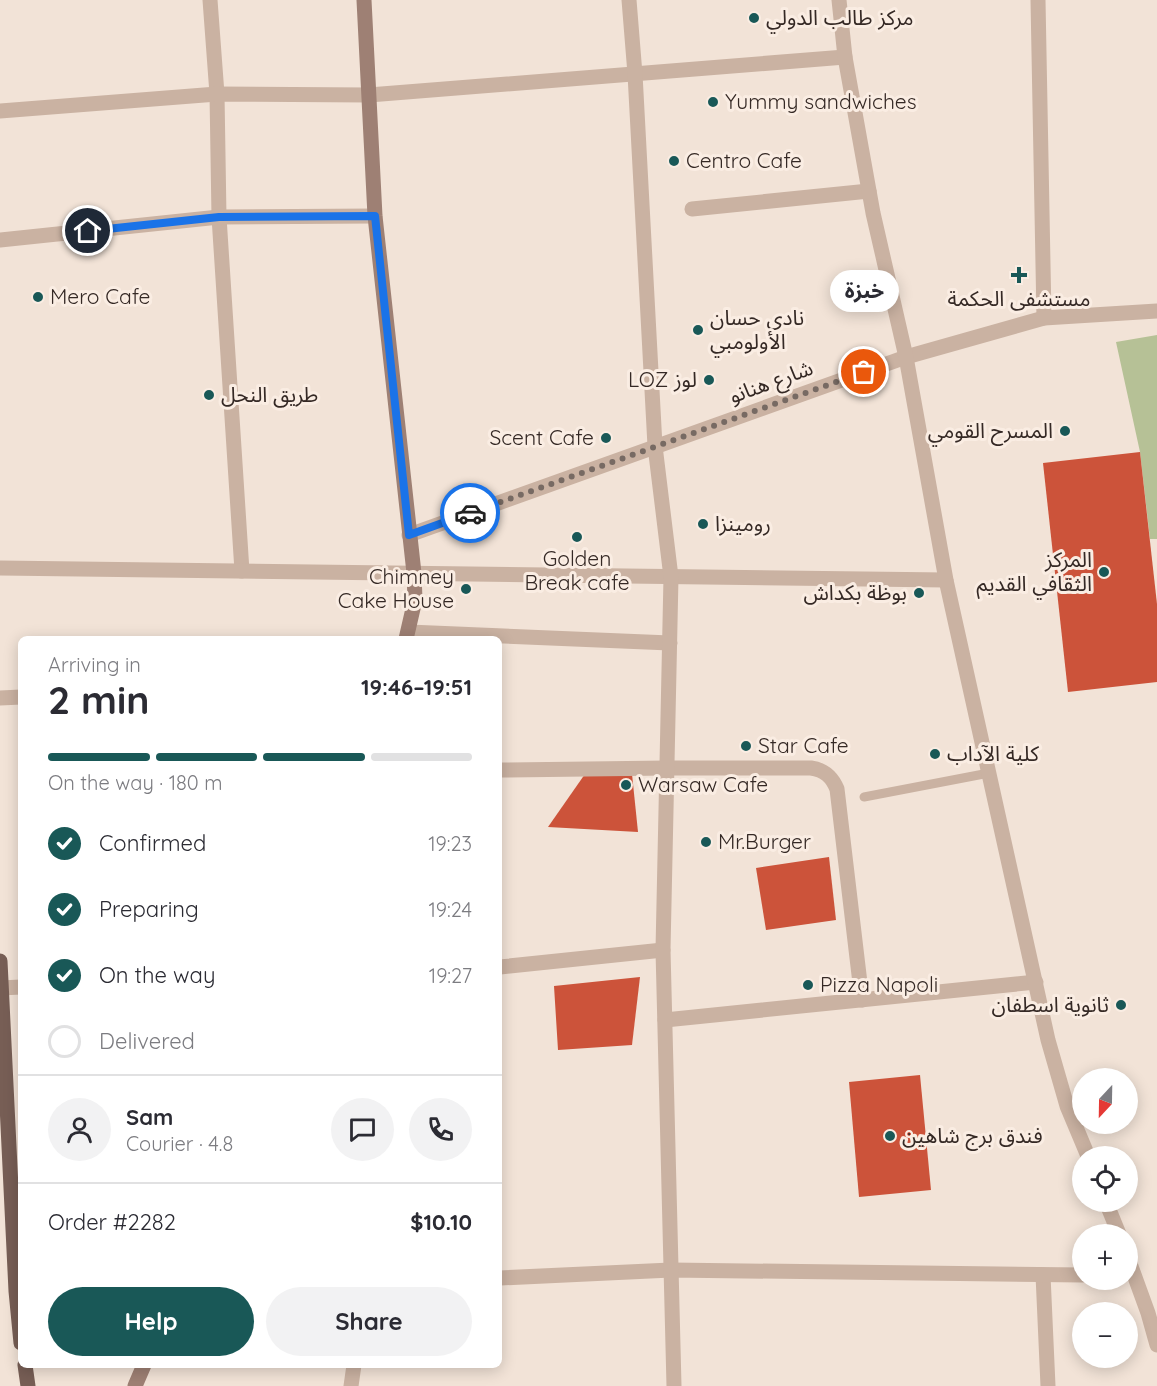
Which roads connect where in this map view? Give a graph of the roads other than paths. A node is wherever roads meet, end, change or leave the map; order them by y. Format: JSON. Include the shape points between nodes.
{"nodes":[{"id":1,"x":210,"y":0,"type":"edge"},
{"id":2,"x":364,"y":0,"type":"edge"},
{"id":3,"x":629,"y":0,"type":"edge"},
{"id":4,"x":839,"y":0,"type":"edge"},
{"id":5,"x":1038,"y":0,"type":"edge"},
{"id":6,"x":845,"y":57,"type":"junction"},
{"id":7,"x":635,"y":74,"type":"junction"},
{"id":8,"x":217,"y":94,"type":"junction"},
{"id":9,"x":369,"y":95,"type":"junction"},
{"id":10,"x":0,"y":111,"type":"edge"},
{"id":11,"x":869,"y":191,"type":"junction"},
{"id":12,"x":692,"y":209,"type":"dead end"},
{"id":13,"x":375,"y":216,"type":"junction"},
{"id":14,"x":219,"y":217,"type":"junction"},
{"id":15,"x":0,"y":240,"type":"edge"},
{"id":16,"x":1157,"y":311,"type":"edge"},
{"id":17,"x":1044,"y":318,"type":"junction"},
{"id":18,"x":906,"y":357,"type":"junction"},
{"id":19,"x":655,"y":446,"type":"junction"},
{"id":20,"x":409,"y":535,"type":"junction"},
{"id":21,"x":0,"y":568,"type":"edge"},
{"id":22,"x":242,"y":571,"type":"junction"},
{"id":23,"x":414,"y":573,"type":"junction"},
{"id":24,"x":671,"y":577,"type":"junction"},
{"id":25,"x":946,"y":580,"type":"junction"},
{"id":26,"x":407,"y":636,"type":"edge"},
{"id":27,"x":502,"y":639,"type":"edge"},
{"id":28,"x":670,"y":643,"type":"junction"},
{"id":29,"x":18,"y":697,"type":"edge"},
{"id":30,"x":0,"y":698,"type":"edge"},
{"id":31,"x":667,"y":768,"type":"junction"},
{"id":32,"x":502,"y":770,"type":"edge"},
{"id":33,"x":989,"y":773,"type":"junction"},
{"id":34,"x":864,"y":797,"type":"dead end"},
{"id":35,"x":663,"y":950,"type":"junction"},
{"id":36,"x":0,"y":961,"type":"edge"},
{"id":37,"x":502,"y":967,"type":"edge"},
{"id":38,"x":1036,"y":982,"type":"junction"},
{"id":39,"x":18,"y":987,"type":"edge"},
{"id":40,"x":1,"y":988,"type":"edge"},
{"id":41,"x":862,"y":1000,"type":"junction"},
{"id":42,"x":665,"y":1020,"type":"junction"},
{"id":43,"x":1084,"y":1146,"type":"edge"},
{"id":44,"x":671,"y":1270,"type":"junction"},
{"id":45,"x":18,"y":1274,"type":"edge"},
{"id":46,"x":1043,"y":1275,"type":"junction"},
{"id":47,"x":1072,"y":1275,"type":"edge"},
{"id":48,"x":502,"y":1278,"type":"edge"},
{"id":49,"x":1137,"y":1290,"type":"edge"},
{"id":50,"x":1157,"y":1345,"type":"edge"},
{"id":51,"x":25,"y":1368,"type":"edge"},
{"id":52,"x":143,"y":1368,"type":"edge"},
{"id":53,"x":354,"y":1368,"type":"edge"},
{"id":54,"x":28,"y":1386,"type":"edge"},
{"id":55,"x":135,"y":1386,"type":"edge"},
{"id":56,"x":351,"y":1386,"type":"edge"},
{"id":57,"x":674,"y":1386,"type":"edge"},
{"id":58,"x":1048,"y":1386,"type":"edge"}],
"edges":[{"from":1,"to":8,"type":"street"},
{"from":2,"to":9,"type":"main road"},
{"from":3,"to":7,"type":"street"},
{"from":4,"to":6,"type":"street"},
{"from":5,"to":17,"type":"street"},
{"from":6,"to":7,"type":"street"},
{"from":6,"to":11,"type":"street"},
{"from":7,"to":9,"type":"street"},
{"from":7,"to":19,"type":"street"},
{"from":8,"to":9,"type":"street"},
{"from":8,"to":10,"type":"street"},
{"from":8,"to":14,"type":"street"},
{"from":9,"to":13,"type":"main road"},
{"from":11,"to":12,"type":"street"},
{"from":11,"to":18,"type":"street"},
{"from":13,"to":14,"type":"street"},
{"from":13,"to":20,"type":"main road"},
{"from":14,"to":15,"type":"street"},
{"from":14,"to":22,"type":"street"},
{"from":16,"to":17,"type":"street","name":"شارع هنانو"},
{"from":17,"to":18,"type":"street","name":"شارع هنانو"},
{"from":18,"to":19,"type":"street","name":"شارع هنانو"},
{"from":18,"to":25,"type":"street"},
{"from":19,"to":20,"type":"street","name":"شارع هنانو"},
{"from":19,"to":24,"type":"street"},
{"from":20,"to":23,"type":"main road"},
{"from":21,"to":22,"type":"street"},
{"from":22,"to":23,"type":"street"},
{"from":23,"to":24,"type":"street"},
{"from":23,"to":26,"type":"main road","via":[[415,600]]},
{"from":24,"to":25,"type":"street"},
{"from":24,"to":28,"type":"street"},
{"from":25,"to":33,"type":"street"},
{"from":27,"to":28,"type":"street"},
{"from":28,"to":31,"type":"street"},
{"from":29,"to":30,"type":"street"},
{"from":31,"to":32,"type":"street"},
{"from":31,"to":35,"type":"street"},
{"from":31,"to":41,"type":"street","via":[[811,768],[828,775],[837,789]]},
{"from":33,"to":34,"type":"lane"},
{"from":33,"to":38,"type":"street"},
{"from":35,"to":37,"type":"street"},
{"from":35,"to":42,"type":"street"},
{"from":36,"to":40,"type":"main road"},
{"from":38,"to":41,"type":"street"},
{"from":38,"to":43,"type":"street","via":[[1067,1106]]},
{"from":39,"to":40,"type":"street"},
{"from":40,"to":45,"type":"main road"},
{"from":41,"to":42,"type":"street"},
{"from":42,"to":44,"type":"street"},
{"from":44,"to":46,"type":"street"},
{"from":44,"to":48,"type":"street"},
{"from":44,"to":57,"type":"street"},
{"from":46,"to":47,"type":"street"},
{"from":46,"to":58,"type":"street"},
{"from":49,"to":50,"type":"street"},
{"from":51,"to":54,"type":"main road"},
{"from":52,"to":55,"type":"main road"},
{"from":53,"to":56,"type":"street"}]}
